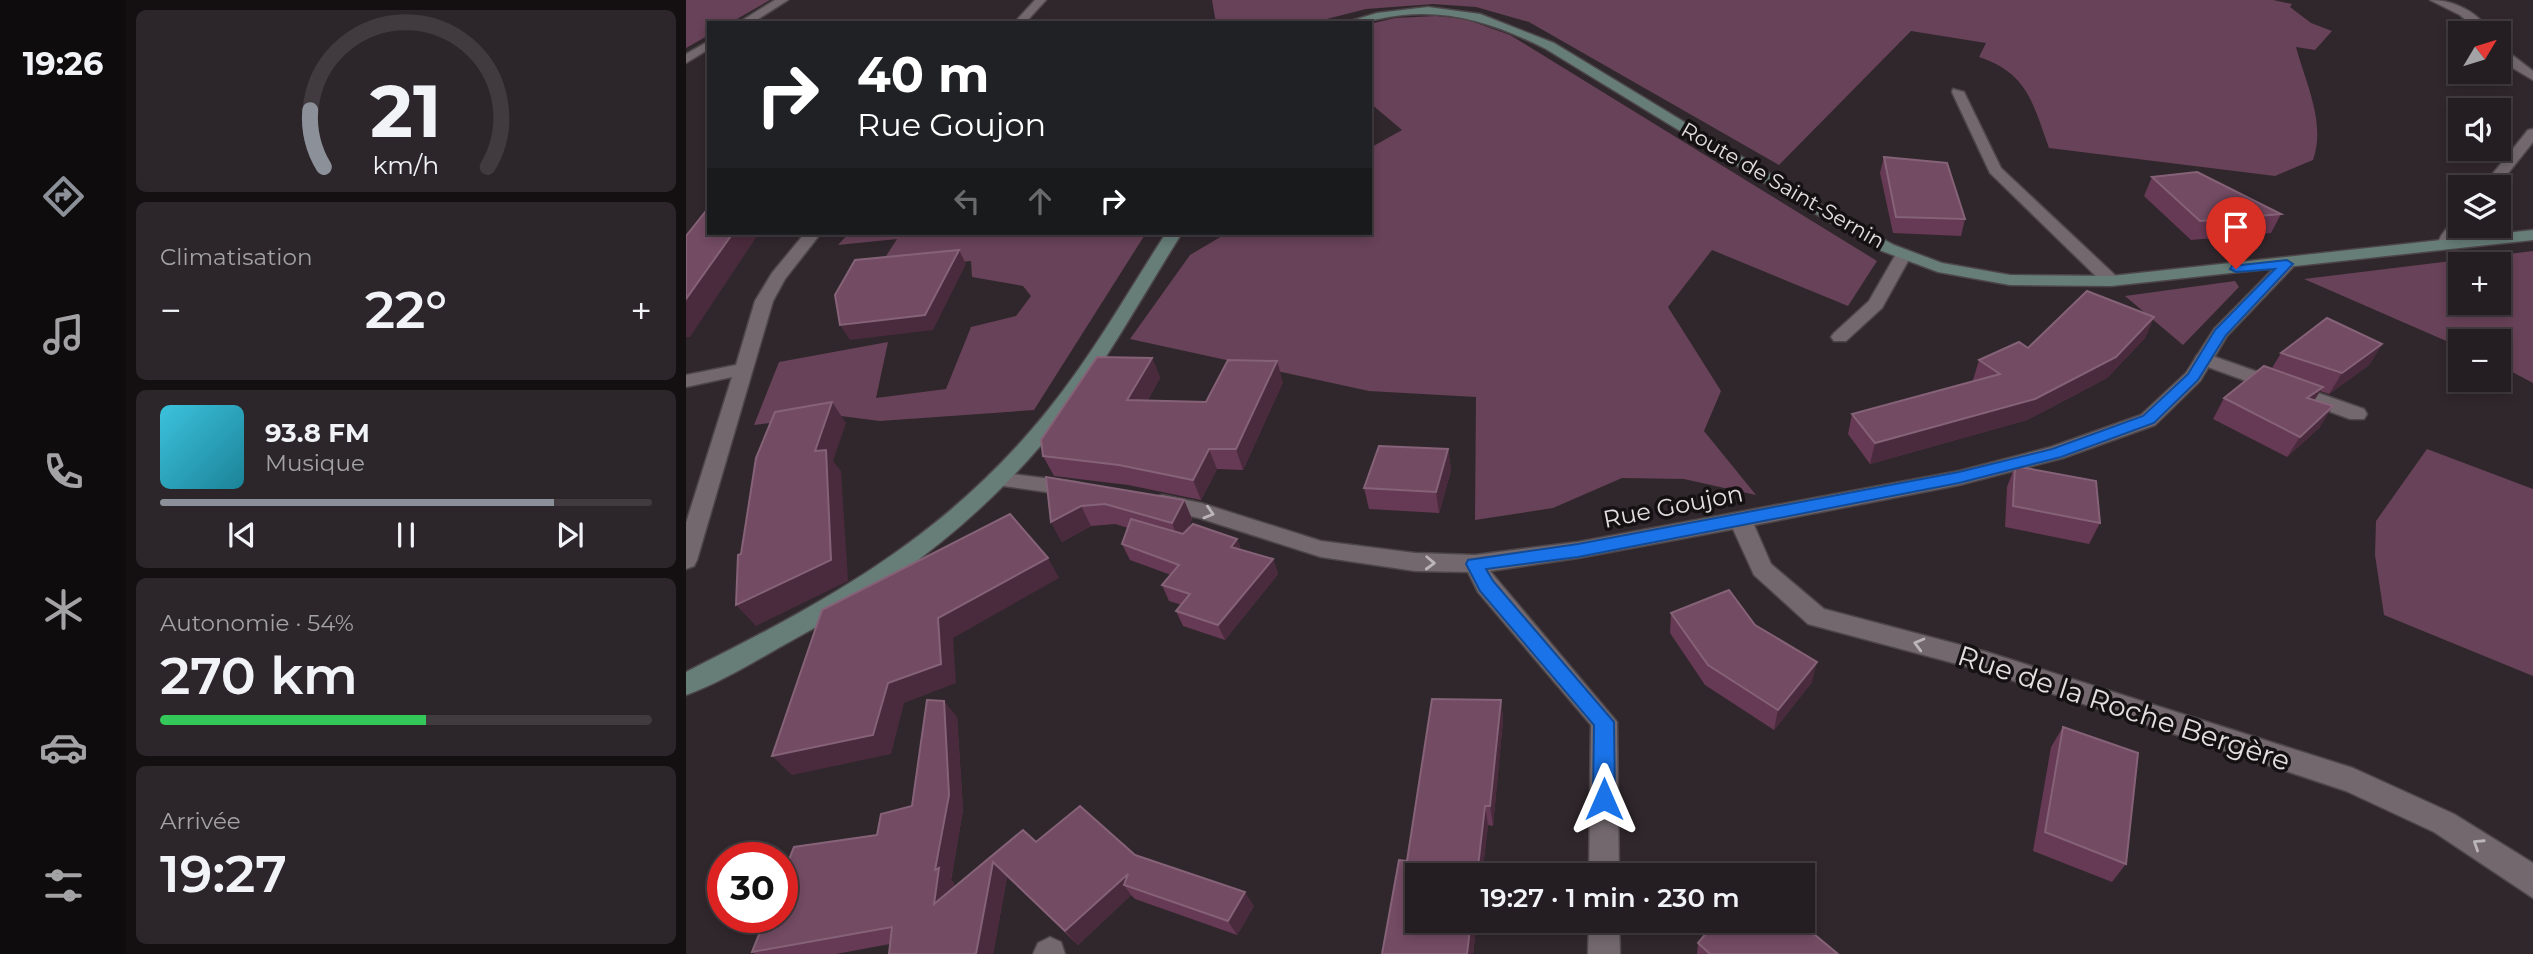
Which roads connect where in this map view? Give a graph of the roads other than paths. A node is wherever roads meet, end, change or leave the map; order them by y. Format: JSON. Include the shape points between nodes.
{"nodes":[{"id":1,"x":783,"y":0,"type":"edge"},
{"id":2,"x":1041,"y":0,"type":"edge"},
{"id":3,"x":2435,"y":0,"type":"edge"},
{"id":4,"x":746,"y":21,"type":"edge"},
{"id":5,"x":1021,"y":21,"type":"edge"},
{"id":6,"x":1358,"y":21,"type":"edge"},
{"id":7,"x":2474,"y":21,"type":"edge"},
{"id":8,"x":707,"y":45,"type":"edge"},
{"id":9,"x":686,"y":59,"type":"edge"},
{"id":10,"x":2511,"y":62,"type":"edge"},
{"id":11,"x":2533,"y":76,"type":"edge"},
{"id":12,"x":1958,"y":92,"type":"dead end"},
{"id":13,"x":2533,"y":133,"type":"edge"},
{"id":14,"x":2499,"y":175,"type":"edge"},
{"id":15,"x":811,"y":235,"type":"edge"},
{"id":16,"x":1173,"y":235,"type":"edge"},
{"id":17,"x":2533,"y":235,"type":"edge"},
{"id":18,"x":2449,"y":238,"type":"edge"},
{"id":19,"x":2444,"y":244,"type":"junction"},
{"id":20,"x":1904,"y":254,"type":"junction"},
{"id":21,"x":2287,"y":264,"type":"junction"},
{"id":22,"x":2111,"y":281,"type":"junction"},
{"id":23,"x":1840,"y":337,"type":"dead end"},
{"id":24,"x":2204,"y":359,"type":"junction"},
{"id":25,"x":743,"y":369,"type":"junction"},
{"id":26,"x":686,"y":381,"type":"edge"},
{"id":27,"x":2357,"y":414,"type":"dead end"},
{"id":28,"x":997,"y":479,"type":"junction"},
{"id":29,"x":1102,"y":492,"type":"edge"},
{"id":30,"x":1140,"y":498,"type":"edge"},
{"id":31,"x":1740,"y":519,"type":"junction"},
{"id":32,"x":686,"y":560,"type":"edge"},
{"id":33,"x":1475,"y":564,"type":"junction"},
{"id":34,"x":686,"y":684,"type":"edge"},
{"id":35,"x":1604,"y":863,"type":"edge"},
{"id":36,"x":2533,"y":883,"type":"edge"},
{"id":37,"x":1604,"y":933,"type":"edge"},
{"id":38,"x":1604,"y":954,"type":"edge"}],
"edges":[{"from":1,"to":4,"type":"street"},
{"from":2,"to":5,"type":"street"},
{"from":3,"to":7,"type":"street"},
{"from":6,"to":20,"type":"street","name":"Route de Saint-Sernin","via":[[1410,10],[1457,12],[1510,26],[1831,217]]},
{"from":8,"to":9,"type":"street"},
{"from":10,"to":11,"type":"street"},
{"from":12,"to":22,"type":"street","via":[[1995,170]]},
{"from":13,"to":14,"type":"street"},
{"from":15,"to":25,"type":"street","via":[[764,301]]},
{"from":16,"to":28,"type":"street","via":[[1071,393]]},
{"from":17,"to":19,"type":"street","name":"Route de Saint-Sernin"},
{"from":18,"to":19,"type":"street"},
{"from":19,"to":21,"type":"street","name":"Route de Saint-Sernin"},
{"from":20,"to":22,"type":"street","name":"Route de Saint-Sernin","via":[[1938,267],[2010,280]]},
{"from":20,"to":23,"type":"street","via":[[1876,304]]},
{"from":21,"to":22,"type":"street","name":"Route de Saint-Sernin"},
{"from":21,"to":24,"type":"street","name":"Rue Goujon","via":[[2220,332]]},
{"from":24,"to":27,"type":"street"},
{"from":24,"to":31,"type":"street","name":"Rue Goujon","via":[[2193,377],[2148,420],[2056,453],[1959,478]]},
{"from":25,"to":26,"type":"street"},
{"from":25,"to":32,"type":"street"},
{"from":28,"to":29,"type":"street"},
{"from":28,"to":34,"type":"street","via":[[936,536],[870,582],[784,634]]},
{"from":30,"to":33,"type":"street","name":"Rue Goujon","one_way":true,"via":[[1201,511],[1321,549],[1415,562]]},
{"from":31,"to":33,"type":"street","name":"Rue Goujon","via":[[1578,551]]},
{"from":36,"to":31,"type":"street","name":"Rue de la Roche Bergère","one_way":true,"via":[[2444,823],[2353,781],[1987,662],[1816,617],[1762,569]]},
{"from":33,"to":35,"type":"street","via":[[1486,586],[1604,722]]},
{"from":37,"to":38,"type":"street"}]}
